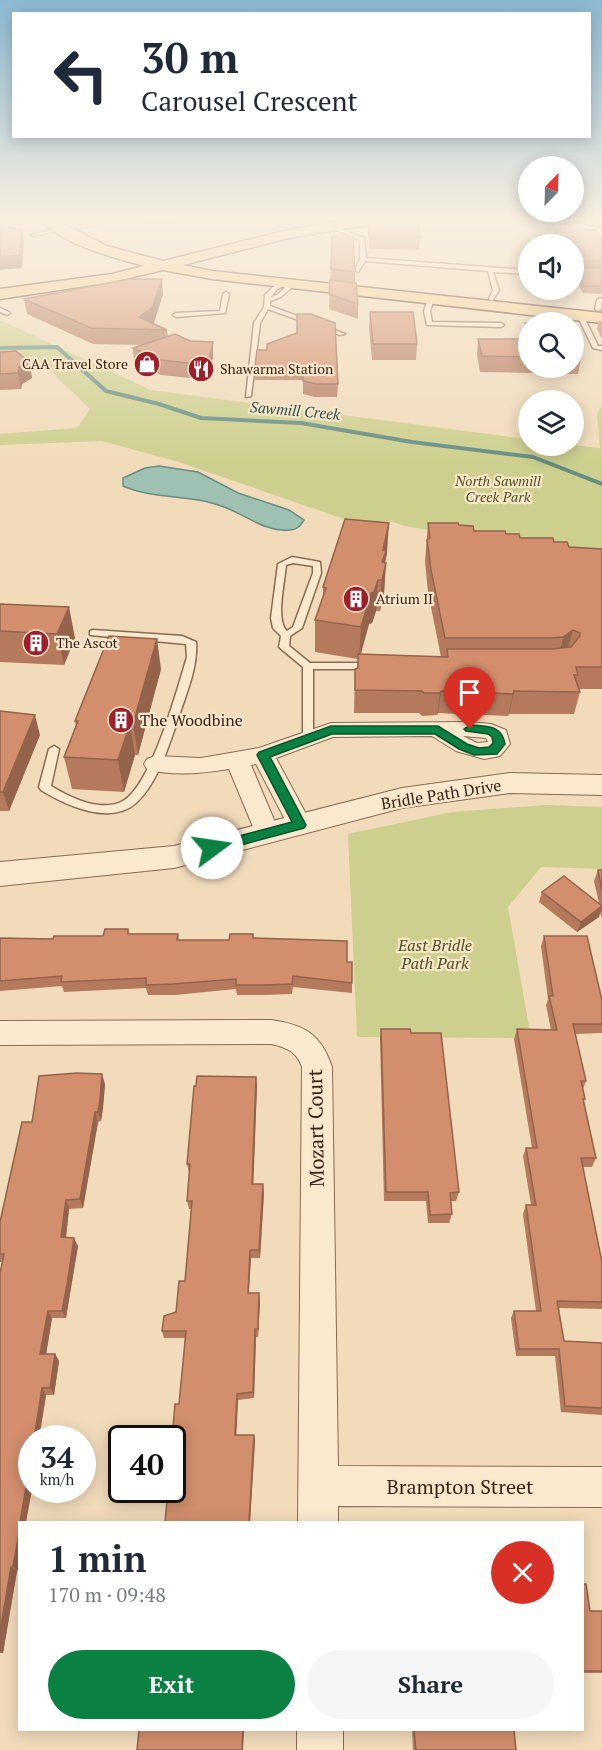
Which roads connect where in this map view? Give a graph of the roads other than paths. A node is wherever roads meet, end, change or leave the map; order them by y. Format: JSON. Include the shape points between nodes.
{"nodes":[{"id":1,"x":224,"y":302,"type":"edge"},
{"id":2,"x":273,"y":302,"type":"edge"},
{"id":3,"x":292,"y":302,"type":"edge"},
{"id":4,"x":430,"y":302,"type":"edge"},
{"id":5,"x":464,"y":302,"type":"edge"},
{"id":6,"x":472,"y":302,"type":"edge"},
{"id":7,"x":492,"y":303,"type":"junction"},
{"id":8,"x":600,"y":309,"type":"edge"},
{"id":9,"x":533,"y":312,"type":"edge"},
{"id":10,"x":584,"y":314,"type":"edge"},
{"id":11,"x":176,"y":315,"type":"dead end"},
{"id":12,"x":584,"y":323,"type":"edge"},
{"id":13,"x":342,"y":334,"type":"dead end"},
{"id":14,"x":602,"y":348,"type":"edge"},
{"id":15,"x":248,"y":396,"type":"dead end"},
{"id":16,"x":93,"y":633,"type":"dead end"},
{"id":17,"x":286,"y":635,"type":"junction"},
{"id":18,"x":308,"y":666,"type":"junction"},
{"id":19,"x":379,"y":666,"type":"edge"},
{"id":20,"x":438,"y":730,"type":"dead end"},
{"id":21,"x":308,"y":738,"type":"junction"},
{"id":22,"x":54,"y":749,"type":"dead end"},
{"id":23,"x":263,"y":755,"type":"junction"},
{"id":24,"x":237,"y":760,"type":"junction"},
{"id":25,"x":155,"y":764,"type":"junction"},
{"id":26,"x":602,"y":785,"type":"edge"},
{"id":27,"x":300,"y":825,"type":"junction"},
{"id":28,"x":268,"y":834,"type":"junction"},
{"id":29,"x":0,"y":874,"type":"edge"},
{"id":30,"x":0,"y":1033,"type":"edge"},
{"id":31,"x":602,"y":1487,"type":"edge"},
{"id":32,"x":318,"y":1504,"type":"edge"},
{"id":33,"x":320,"y":1731,"type":"edge"},
{"id":34,"x":320,"y":1750,"type":"edge"}],
"edges":[{"from":1,"to":11,"type":"lane","via":[[222,313]]},
{"from":2,"to":15,"type":"lane","via":[[257,323]]},
{"from":3,"to":13,"type":"lane"},
{"from":4,"to":7,"type":"lane","via":[[429,324],[501,326]]},
{"from":5,"to":7,"type":"main road"},
{"from":6,"to":7,"type":"main road"},
{"from":7,"to":8,"type":"main road"},
{"from":7,"to":9,"type":"main road"},
{"from":8,"to":10,"type":"main road"},
{"from":12,"to":14,"type":"lane","via":[[596,348]]},
{"from":16,"to":25,"type":"lane","via":[[167,636],[190,642],[192,657]]},
{"from":17,"to":17,"type":"lane","via":[[297,628],[318,573],[317,564],[292,560],[282,564],[276,618],[278,628]]},
{"from":17,"to":18,"type":"lane","via":[[284,647]]},
{"from":18,"to":19,"type":"lane"},
{"from":18,"to":21,"type":"lane"},
{"from":20,"to":21,"type":"street","via":[[331,730]]},
{"from":21,"to":23,"type":"street"},
{"from":22,"to":25,"type":"lane","via":[[45,787],[59,797],[88,806],[118,808],[131,801],[145,786]]},
{"from":23,"to":24,"type":"street"},
{"from":23,"to":27,"type":"street"},
{"from":24,"to":25,"type":"street","via":[[201,766]]},
{"from":24,"to":28,"type":"street"},
{"from":26,"to":27,"type":"street","name":"Bridle Path Drive","via":[[510,783],[413,796]]},
{"from":27,"to":28,"type":"street","name":"Bridle Path Drive"},
{"from":28,"to":29,"type":"street","name":"Bridle Path Drive","via":[[174,857]]},
{"from":30,"to":32,"type":"street","name":"Mozart Court","via":[[271,1032],[287,1034],[314,1053]]},
{"from":31,"to":32,"type":"street","name":"Brampton Street"},
{"from":33,"to":34,"type":"street"}]}
